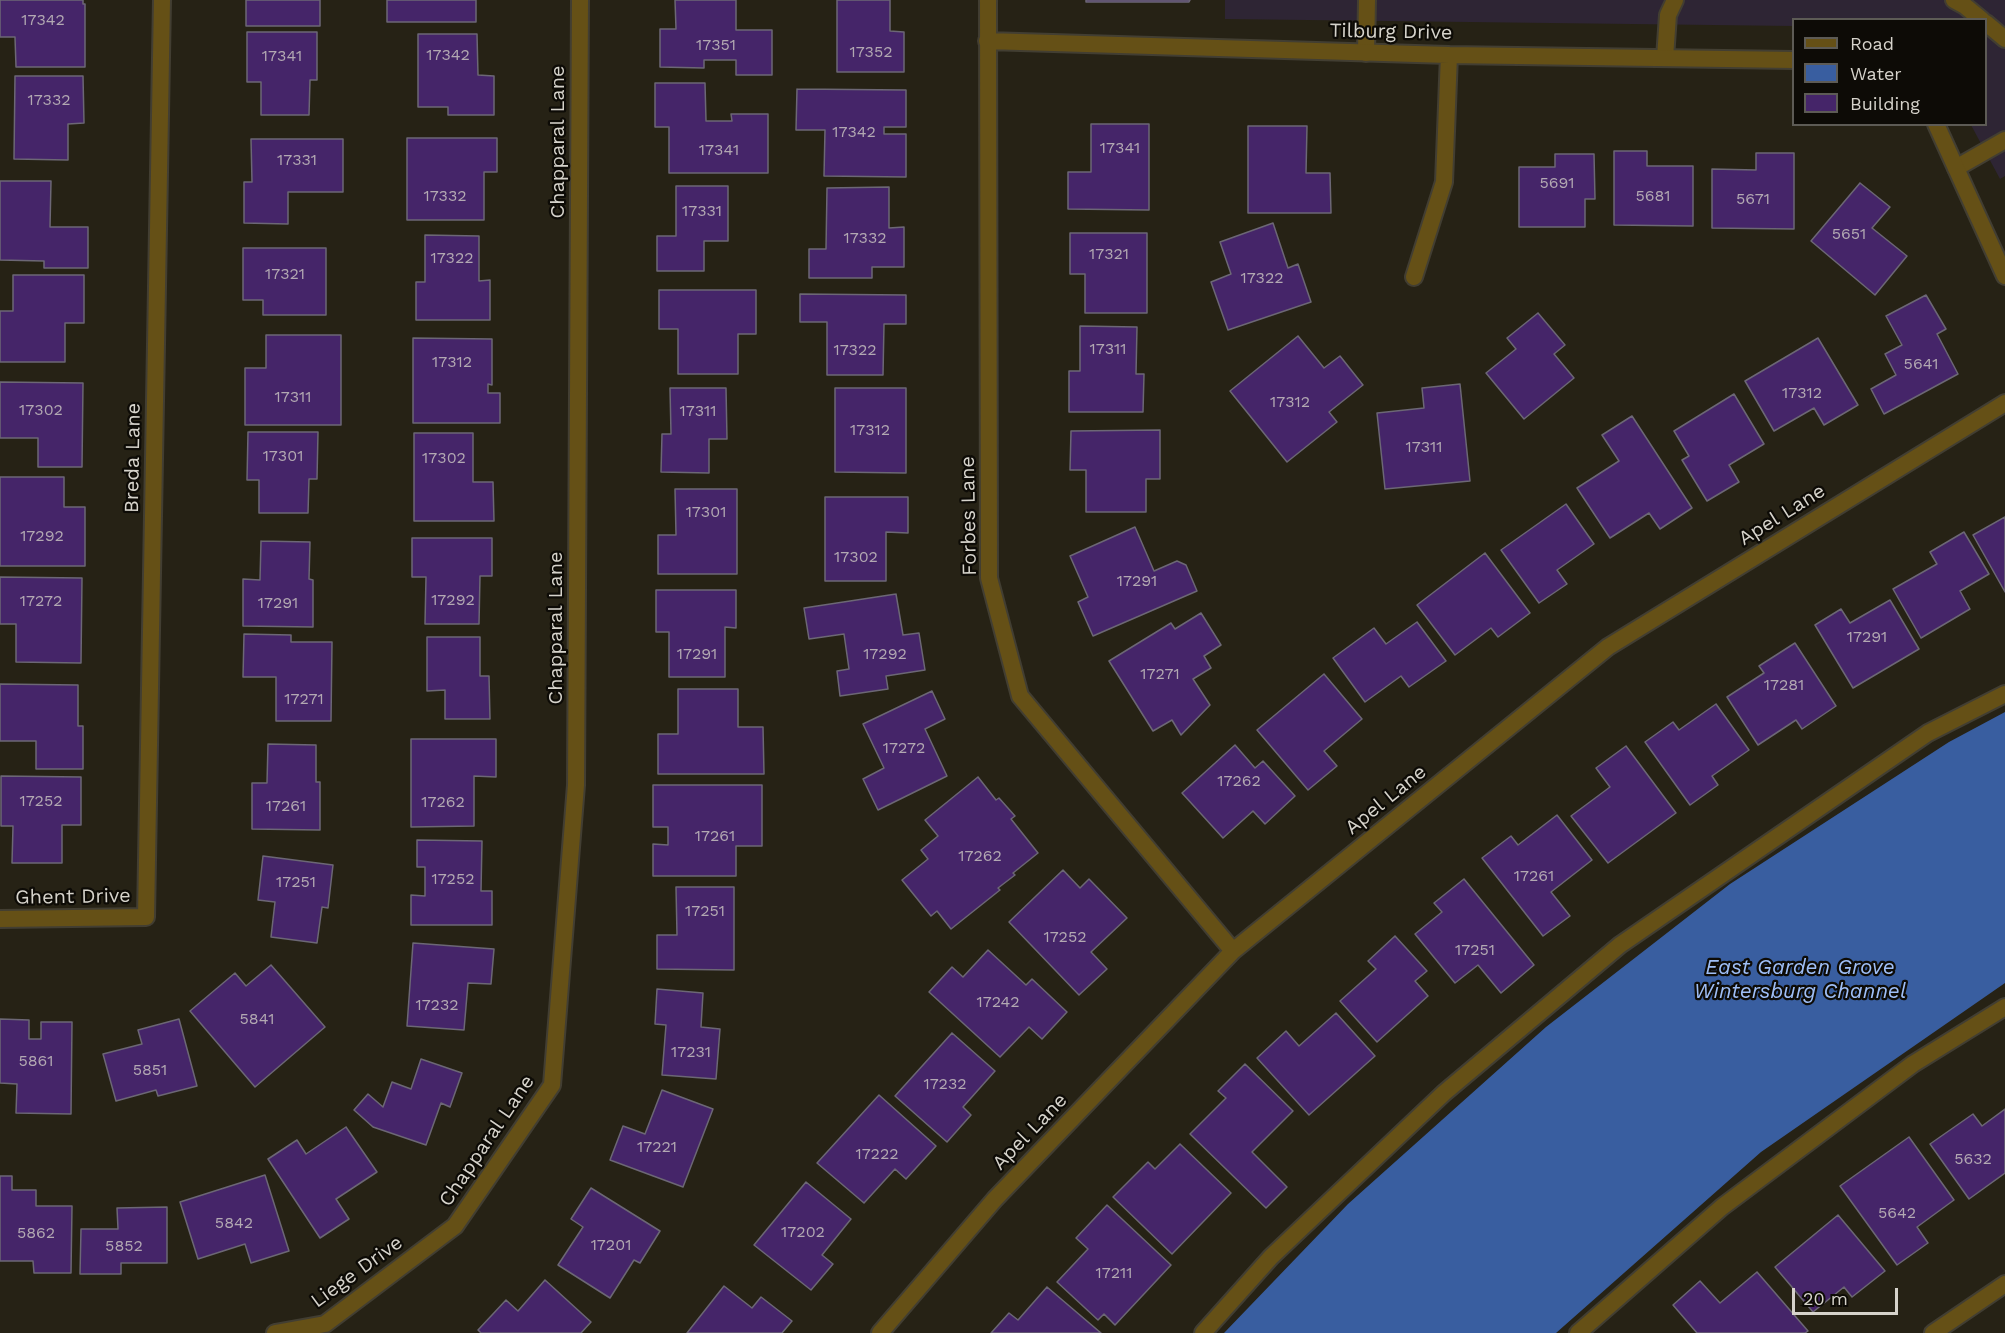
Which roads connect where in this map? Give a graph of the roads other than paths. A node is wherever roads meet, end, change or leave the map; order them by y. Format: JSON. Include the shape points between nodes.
{"nodes":[{"id":1,"x":162,"y":0,"type":"edge"},
{"id":2,"x":580,"y":0,"type":"edge"},
{"id":3,"x":988,"y":0,"type":"edge"},
{"id":4,"x":1367,"y":0,"type":"edge"},
{"id":5,"x":1675,"y":0,"type":"edge"},
{"id":6,"x":1954,"y":0,"type":"edge"},
{"id":7,"x":1980,"y":18,"type":"edge"},
{"id":8,"x":1987,"y":24,"type":"edge"},
{"id":9,"x":2005,"y":39,"type":"edge"},
{"id":10,"x":987,"y":41,"type":"junction"},
{"id":11,"x":1366,"y":53,"type":"junction"},
{"id":12,"x":1449,"y":55,"type":"junction"},
{"id":13,"x":1665,"y":58,"type":"junction"},
{"id":14,"x":1792,"y":60,"type":"edge"},
{"id":15,"x":1937,"y":126,"type":"edge"},
{"id":16,"x":2005,"y":140,"type":"edge"},
{"id":17,"x":1956,"y":168,"type":"junction"},
{"id":18,"x":2005,"y":276,"type":"edge"},
{"id":19,"x":1414,"y":277,"type":"dead end"},
{"id":20,"x":2005,"y":403,"type":"edge"},
{"id":21,"x":2005,"y":694,"type":"edge"},
{"id":22,"x":146,"y":917,"type":"joint"},
{"id":23,"x":0,"y":919,"type":"edge"},
{"id":24,"x":1233,"y":951,"type":"junction"},
{"id":25,"x":2005,"y":1007,"type":"edge"},
{"id":26,"x":455,"y":1226,"type":"joint"},
{"id":27,"x":2005,"y":1284,"type":"edge"},
{"id":28,"x":274,"y":1333,"type":"edge"},
{"id":29,"x":880,"y":1333,"type":"edge"},
{"id":30,"x":1203,"y":1333,"type":"edge"},
{"id":31,"x":1578,"y":1333,"type":"edge"},
{"id":32,"x":1933,"y":1333,"type":"edge"}],
"edges":[{"from":1,"to":22,"type":"street","name":"Breda Lane"},
{"from":2,"to":26,"type":"street","name":"Chapparal Lane","via":[[576,785],[552,1085]]},
{"from":3,"to":10,"type":"street","name":"Forbes Lane"},
{"from":4,"to":11,"type":"street"},
{"from":5,"to":13,"type":"street","via":[[1668,15]]},
{"from":6,"to":7,"type":"street"},
{"from":8,"to":9,"type":"street"},
{"from":10,"to":11,"type":"street","name":"Tilburg Drive"},
{"from":10,"to":24,"type":"street","name":"Forbes Lane","via":[[989,578],[1020,696]]},
{"from":11,"to":12,"type":"street","name":"Tilburg Drive"},
{"from":12,"to":13,"type":"street","name":"Tilburg Drive"},
{"from":12,"to":19,"type":"street","via":[[1444,182]]},
{"from":13,"to":14,"type":"street","name":"Tilburg Drive"},
{"from":15,"to":17,"type":"street"},
{"from":16,"to":17,"type":"street"},
{"from":17,"to":18,"type":"street"},
{"from":20,"to":24,"type":"street","name":"Apel Lane","via":[[1608,647]]},
{"from":21,"to":30,"type":"street","via":[[1928,733],[1620,945],[1444,1093],[1270,1257]]},
{"from":22,"to":23,"type":"street","name":"Ghent Drive"},
{"from":24,"to":29,"type":"street","name":"Apel Lane","via":[[995,1199]]},
{"from":25,"to":31,"type":"street","via":[[1914,1064],[1722,1207]]},
{"from":26,"to":28,"type":"street","name":"Liege Drive","via":[[325,1324]]},
{"from":27,"to":32,"type":"street"}]}
